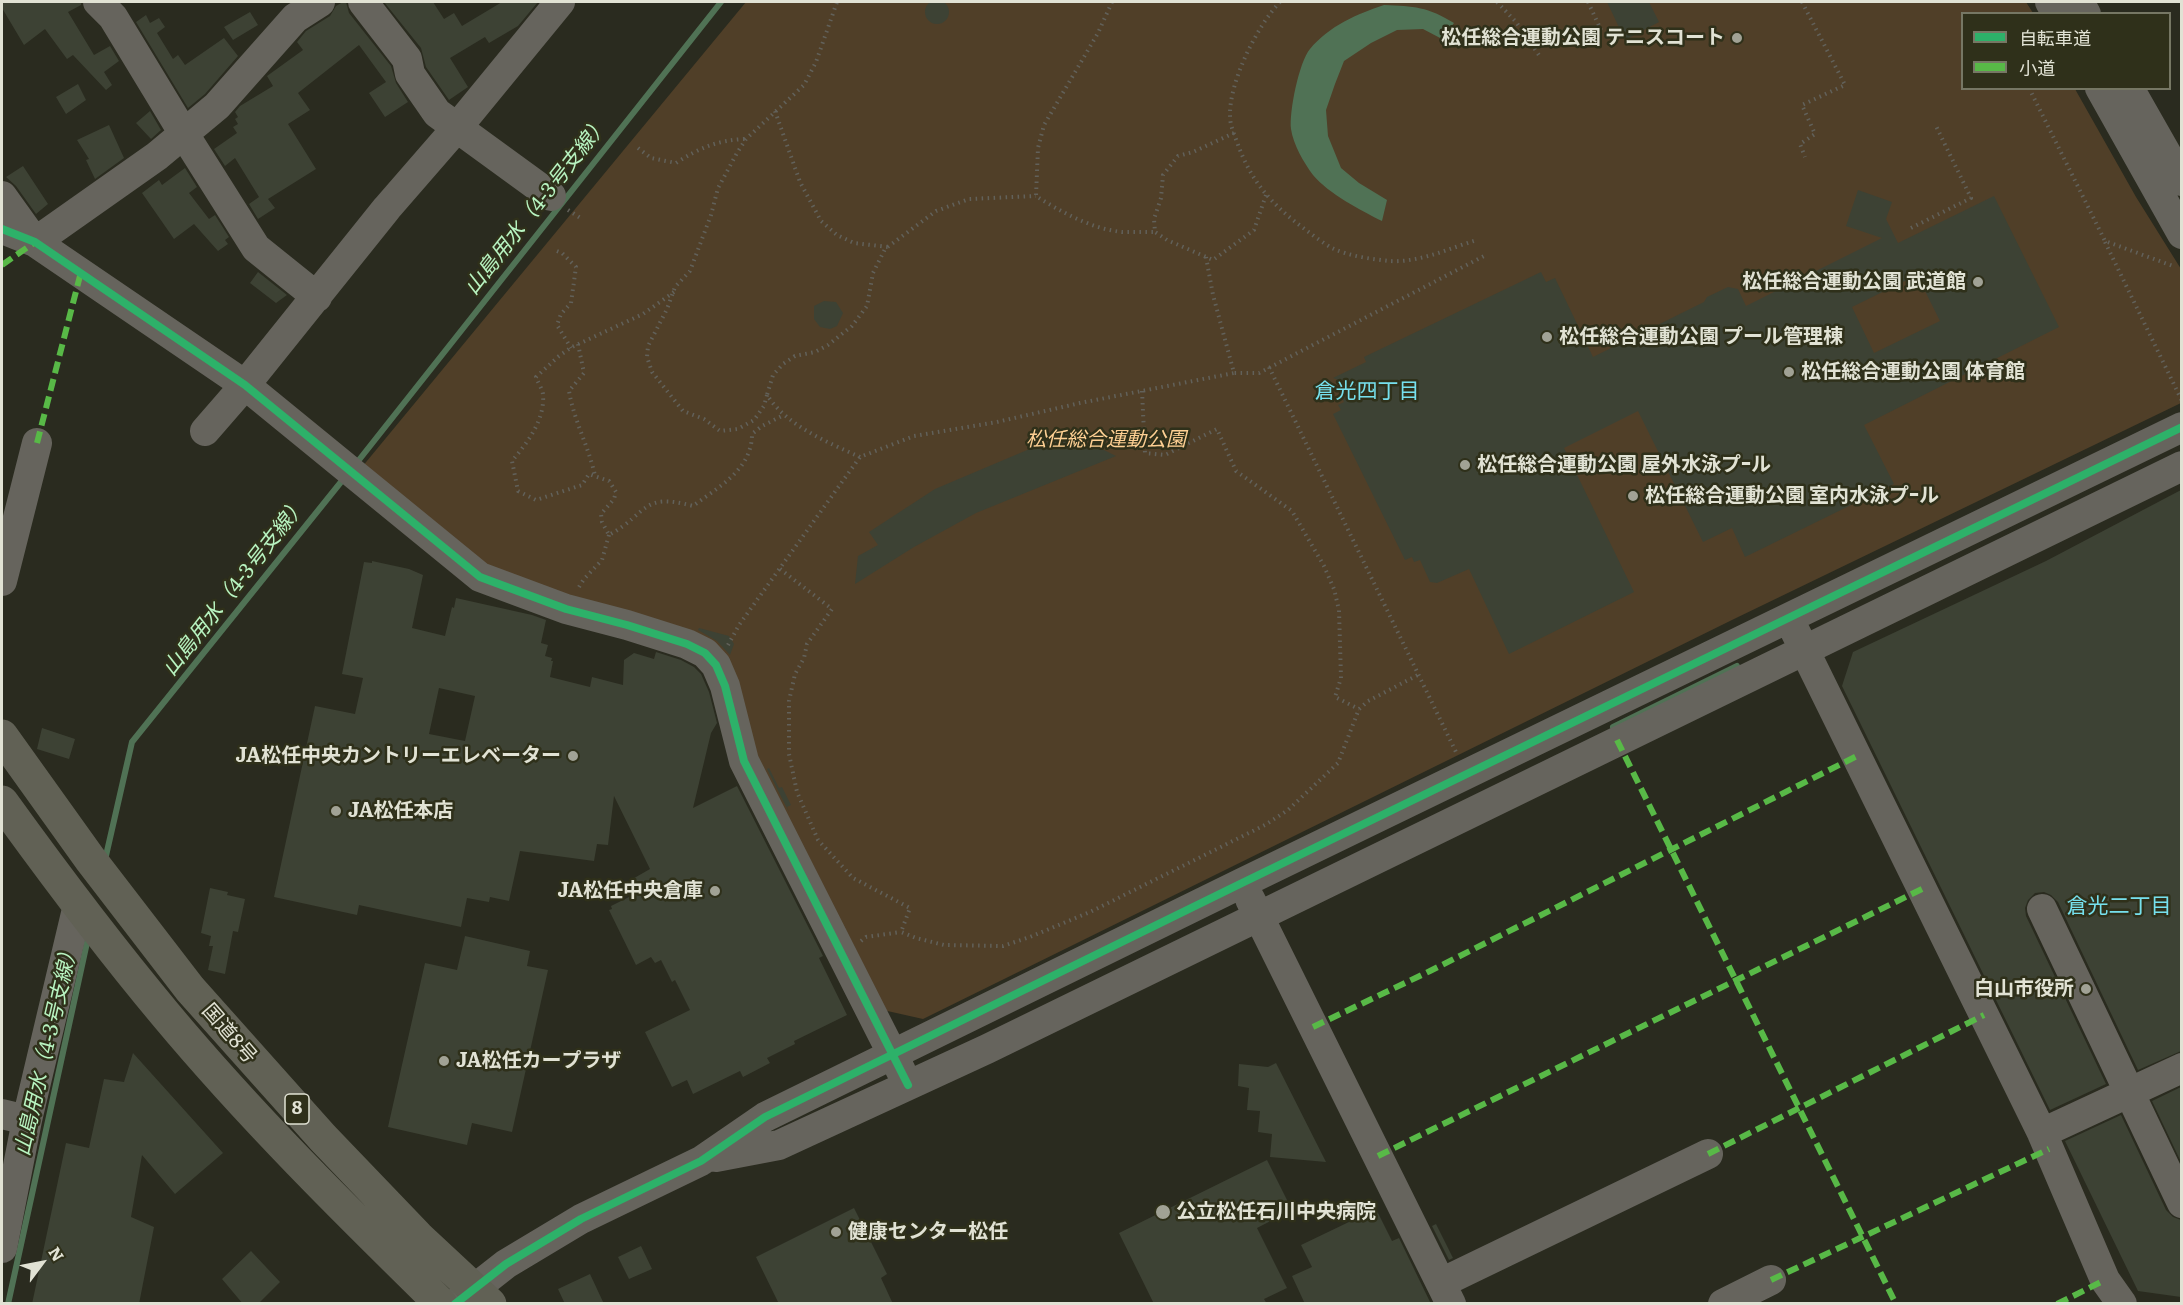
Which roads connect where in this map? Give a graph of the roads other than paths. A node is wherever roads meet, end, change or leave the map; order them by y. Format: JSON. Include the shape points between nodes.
{"nodes":[{"id":1,"x":98,"y":2,"type":"edge"},
{"id":2,"x":320,"y":2,"type":"edge"},
{"id":3,"x":363,"y":2,"type":"edge"},
{"id":4,"x":560,"y":2,"type":"edge"},
{"id":5,"x":2101,"y":90,"type":"edge"},
{"id":6,"x":2130,"y":90,"type":"edge"},
{"id":7,"x":457,"y":128,"type":"junction"},
{"id":8,"x":184,"y":134,"type":"junction"},
{"id":9,"x":2181,"y":181,"type":"edge"},
{"id":10,"x":2,"y":196,"type":"edge"},
{"id":11,"x":560,"y":204,"type":"road end"},
{"id":12,"x":2,"y":229,"type":"edge"},
{"id":13,"x":2181,"y":234,"type":"edge"},
{"id":14,"x":35,"y":242,"type":"junction"},
{"id":15,"x":316,"y":297,"type":"junction"},
{"id":16,"x":245,"y":386,"type":"junction"},
{"id":17,"x":2181,"y":427,"type":"edge"},
{"id":18,"x":205,"y":431,"type":"dead end"},
{"id":19,"x":37,"y":443,"type":"dead end"},
{"id":20,"x":2181,"y":466,"type":"edge"},
{"id":21,"x":2,"y":581,"type":"edge"},
{"id":22,"x":1789,"y":618,"type":"junction"},
{"id":23,"x":1803,"y":649,"type":"junction"},
{"id":24,"x":2,"y":735,"type":"edge"},
{"id":25,"x":2,"y":802,"type":"edge"},
{"id":26,"x":1242,"y":883,"type":"junction"},
{"id":27,"x":78,"y":904,"type":"junction"},
{"id":28,"x":2042,"y":909,"type":"dead end"},
{"id":29,"x":1258,"y":917,"type":"junction"},
{"id":30,"x":970,"y":1017,"type":"junction"},
{"id":31,"x":987,"y":1049,"type":"junction"},
{"id":32,"x":892,"y":1053,"type":"junction"},
{"id":33,"x":2181,"y":1068,"type":"edge"},
{"id":34,"x":840,"y":1080,"type":"junction"},
{"id":35,"x":908,"y":1085,"type":"junction"},
{"id":36,"x":2128,"y":1093,"type":"junction"},
{"id":37,"x":855,"y":1111,"type":"junction"},
{"id":38,"x":14,"y":1117,"type":"edge"},
{"id":39,"x":2042,"y":1133,"type":"junction"},
{"id":40,"x":1708,"y":1154,"type":"dead end"},
{"id":41,"x":700,"y":1161,"type":"junction"},
{"id":42,"x":2181,"y":1203,"type":"edge"},
{"id":43,"x":2,"y":1248,"type":"edge"},
{"id":44,"x":1771,"y":1280,"type":"dead end"},
{"id":45,"x":1446,"y":1293,"type":"edge"},
{"id":46,"x":473,"y":1299,"type":"edge"},
{"id":47,"x":441,"y":1304,"type":"edge"},
{"id":48,"x":1723,"y":1304,"type":"edge"},
{"id":49,"x":2122,"y":1304,"type":"edge"}],
"edges":[{"from":1,"to":8,"type":"street","via":[[113,17]]},
{"from":2,"to":8,"type":"street","via":[[295,18],[217,106]]},
{"from":3,"to":7,"type":"street","via":[[407,59],[410,74],[436,113]]},
{"from":4,"to":7,"type":"street"},
{"from":5,"to":13,"type":"street"},
{"from":6,"to":9,"type":"street"},
{"from":7,"to":11,"type":"street"},
{"from":7,"to":15,"type":"street"},
{"from":8,"to":14,"type":"street","via":[[115,188]]},
{"from":8,"to":15,"type":"street","via":[[256,248]]},
{"from":10,"to":14,"type":"street"},
{"from":12,"to":14,"type":"street"},
{"from":14,"to":16,"type":"street"},
{"from":15,"to":16,"type":"street"},
{"from":16,"to":18,"type":"street"},
{"from":16,"to":32,"type":"street","via":[[480,578],[705,653],[716,665],[725,686],[744,761]]},
{"from":17,"to":22,"type":"street"},
{"from":19,"to":21,"type":"street"},
{"from":20,"to":23,"type":"street"},
{"from":22,"to":23,"type":"street"},
{"from":22,"to":26,"type":"street"},
{"from":23,"to":29,"type":"street"},
{"from":23,"to":39,"type":"street"},
{"from":24,"to":46,"type":"highway","name":"国道8号","number":"8","via":[[90,859],[190,989]]},
{"from":25,"to":27,"type":"highway","name":"国道8号","number":"8"},
{"from":26,"to":29,"type":"street"},
{"from":26,"to":30,"type":"street"},
{"from":27,"to":38,"type":"street"},
{"from":27,"to":47,"type":"highway","name":"国道8号","number":"8","via":[[166,1015],[259,1119]]},
{"from":28,"to":36,"type":"street"},
{"from":29,"to":31,"type":"street"},
{"from":29,"to":45,"type":"street"},
{"from":30,"to":31,"type":"street"},
{"from":30,"to":32,"type":"street"},
{"from":31,"to":35,"type":"street"},
{"from":32,"to":34,"type":"street"},
{"from":32,"to":35,"type":"street"},
{"from":33,"to":36,"type":"street"},
{"from":34,"to":37,"type":"street"},
{"from":34,"to":41,"type":"street","via":[[765,1117]]},
{"from":35,"to":37,"type":"street"},
{"from":36,"to":39,"type":"street"},
{"from":36,"to":42,"type":"street"},
{"from":37,"to":41,"type":"street","via":[[779,1145]]},
{"from":38,"to":43,"type":"street"},
{"from":39,"to":49,"type":"street","via":[[2105,1280]]},
{"from":40,"to":45,"type":"street"},
{"from":41,"to":46,"type":"street","via":[[581,1219],[506,1264]]},
{"from":44,"to":48,"type":"street"}]}
